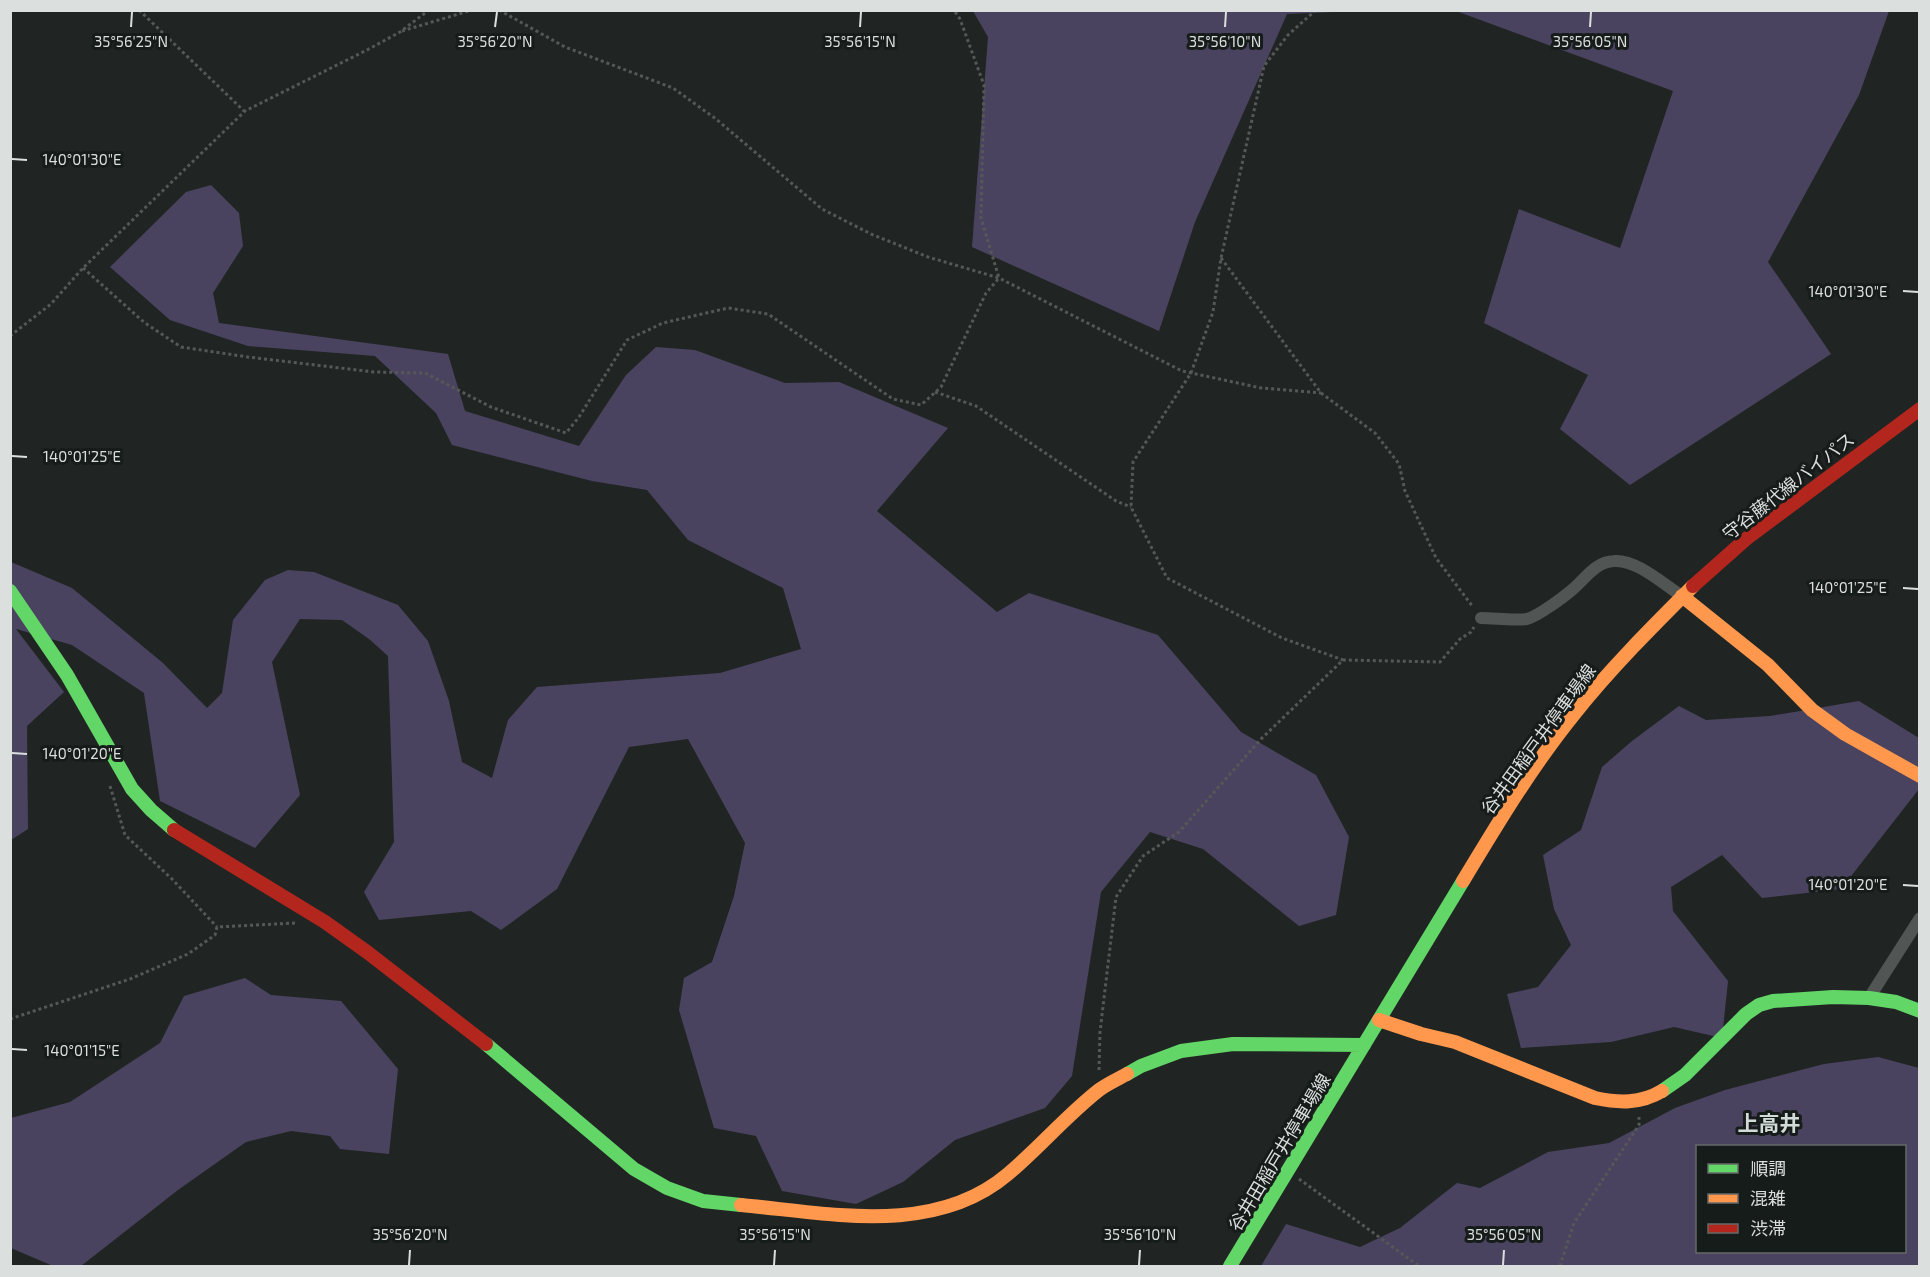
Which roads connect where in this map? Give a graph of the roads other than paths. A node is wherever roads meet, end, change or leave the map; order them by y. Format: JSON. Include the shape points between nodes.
{"nodes":[{"id":1,"x":1920,"y":409,"type":"edge"},
{"id":2,"x":10,"y":591,"type":"edge"},
{"id":3,"x":1682,"y":596,"type":"junction"},
{"id":4,"x":1481,"y":618,"type":"road end"},
{"id":5,"x":1920,"y":776,"type":"edge"},
{"id":6,"x":1920,"y":918,"type":"edge"},
{"id":7,"x":1869,"y":998,"type":"junction"},
{"id":8,"x":1920,"y":1011,"type":"edge"},
{"id":9,"x":1379,"y":1020,"type":"junction"},
{"id":10,"x":1364,"y":1045,"type":"junction"},
{"id":11,"x":1230,"y":1266,"type":"edge"}],
"edges":[{"from":1,"to":3,"type":"street","name":"守谷藤代線バイパス","via":[[1746,539]]},
{"from":2,"to":10,"type":"street","via":[[67,675],[132,789],[172,829],[325,922],[499,1054],[634,1169],[667,1188],[703,1201],[865,1217],[950,1207],[976,1196],[1007,1175],[1100,1089],[1141,1066],[1181,1051],[1233,1044]]},
{"from":3,"to":4,"type":"street","via":[[1637,567],[1615,561],[1591,570],[1573,589],[1528,619]]},
{"from":3,"to":5,"type":"street","via":[[1768,664],[1812,710],[1845,734]]},
{"from":3,"to":9,"type":"street","name":"谷井田稲戸井停車場線","via":[[1574,714],[1513,798]]},
{"from":6,"to":7,"type":"street"},
{"from":7,"to":8,"type":"street"},
{"from":7,"to":9,"type":"street","via":[[1833,997],[1759,1005],[1682,1078],[1640,1100],[1619,1102],[1595,1098],[1455,1042]]},
{"from":9,"to":10,"type":"street","name":"谷井田稲戸井停車場線"},
{"from":10,"to":11,"type":"street","name":"谷井田稲戸井停車場線"}]}
